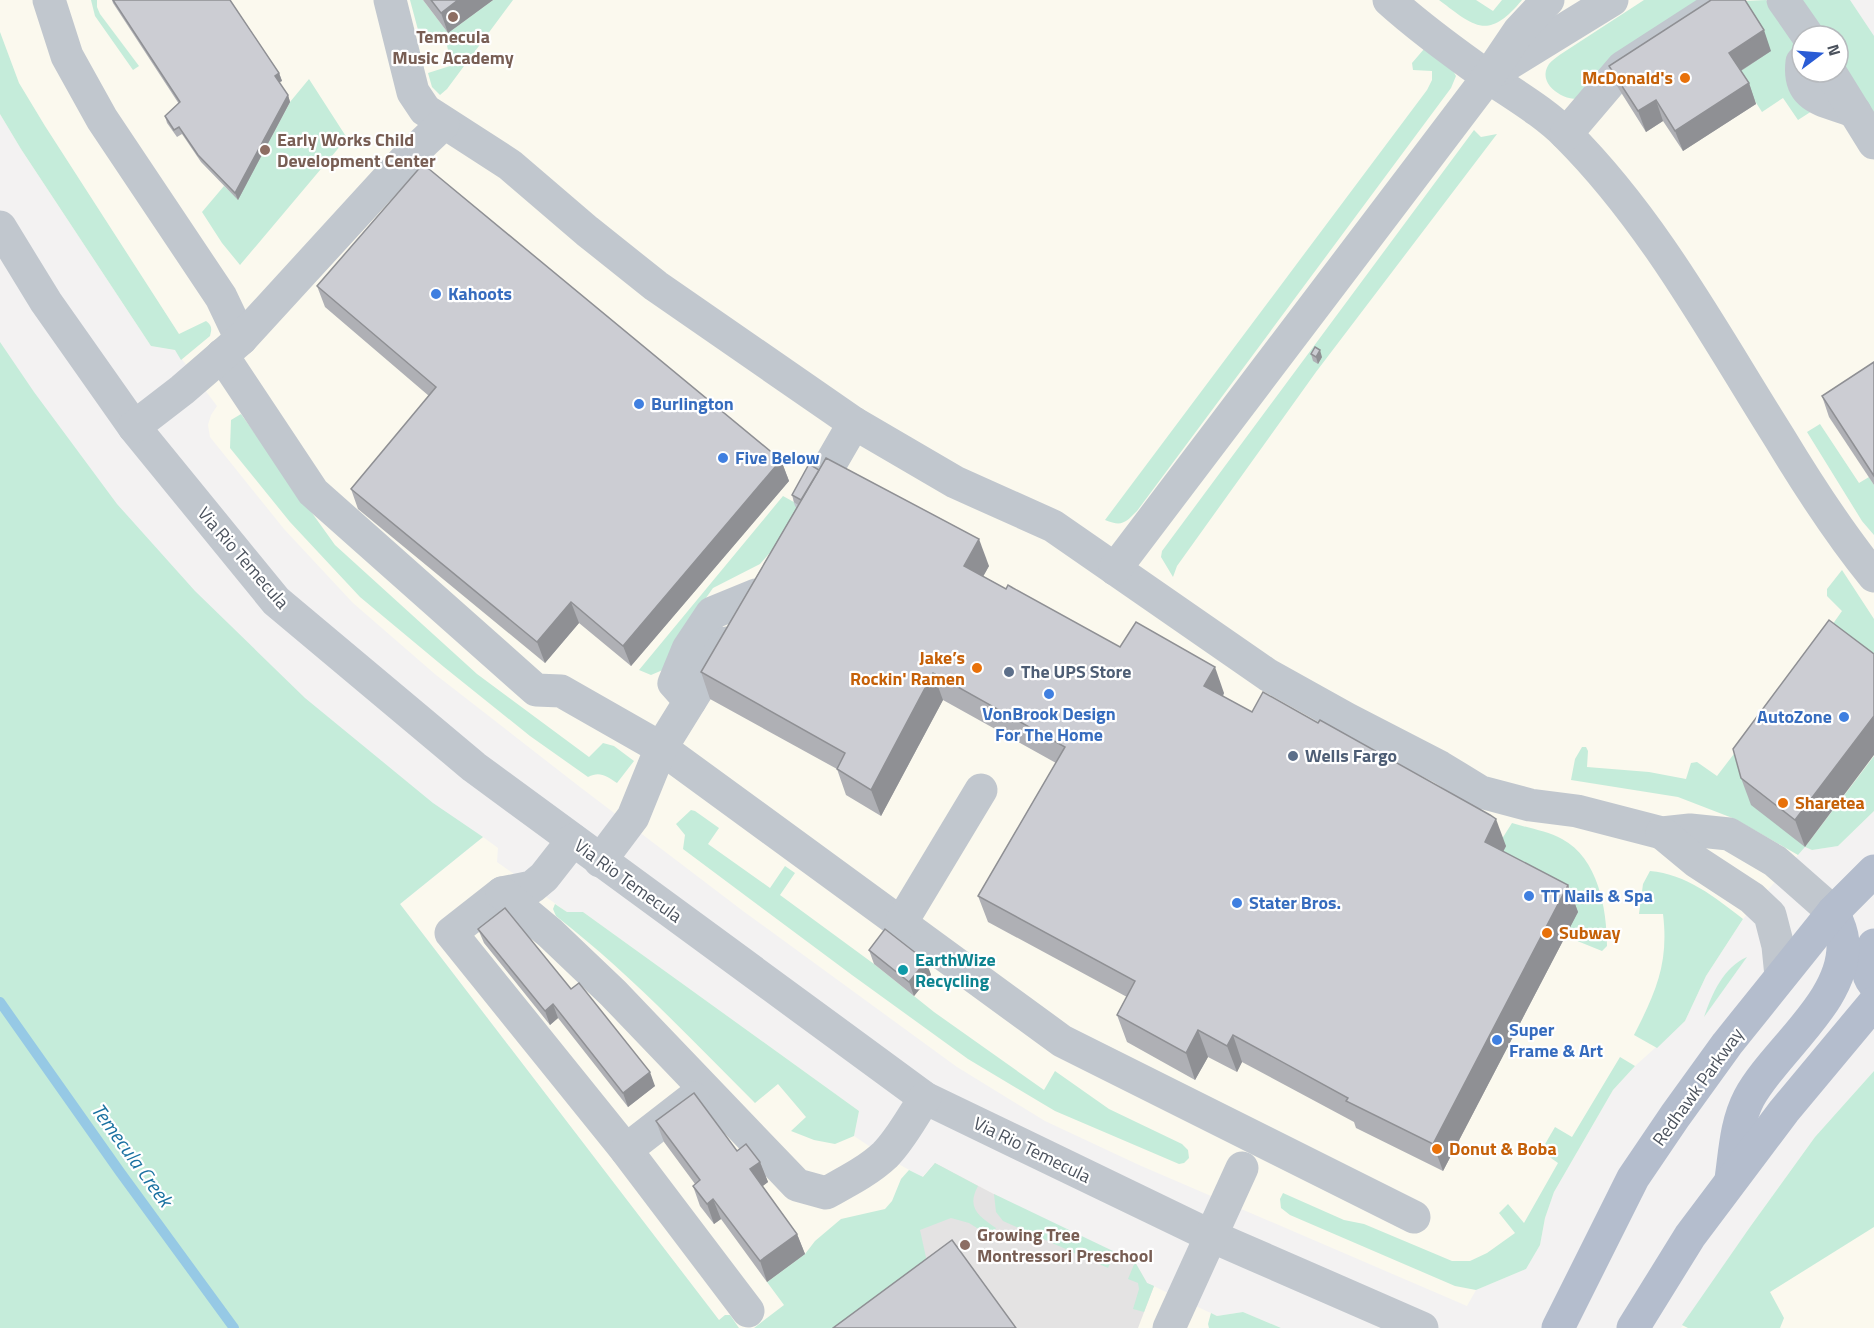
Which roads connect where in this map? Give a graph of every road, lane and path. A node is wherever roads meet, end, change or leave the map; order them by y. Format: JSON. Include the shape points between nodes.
{"nodes":[{"id":1,"x":49,"y":0,"type":"edge"},
{"id":2,"x":390,"y":0,"type":"edge"},
{"id":3,"x":1389,"y":0,"type":"edge"},
{"id":4,"x":1548,"y":0,"type":"edge"},
{"id":5,"x":1612,"y":0,"type":"edge"},
{"id":6,"x":1727,"y":0,"type":"edge"},
{"id":7,"x":1488,"y":76,"type":"junction"},
{"id":8,"x":1804,"y":84,"type":"edge"},
{"id":9,"x":1838,"y":84,"type":"edge"},
{"id":10,"x":1855,"y":112,"type":"junction"},
{"id":11,"x":443,"y":123,"type":"junction"},
{"id":12,"x":1566,"y":134,"type":"junction"},
{"id":13,"x":1874,"y":143,"type":"edge"},
{"id":14,"x":0,"y":227,"type":"edge"},
{"id":15,"x":232,"y":347,"type":"junction"},
{"id":16,"x":854,"y":423,"type":"junction"},
{"id":17,"x":134,"y":427,"type":"junction"},
{"id":18,"x":794,"y":527,"type":"edge"},
{"id":19,"x":1868,"y":554,"type":"edge"},
{"id":20,"x":772,"y":566,"type":"edge"},
{"id":21,"x":1115,"y":569,"type":"junction"},
{"id":22,"x":661,"y":748,"type":"junction"},
{"id":23,"x":981,"y":790,"type":"dead end"},
{"id":24,"x":1662,"y":832,"type":"junction"},
{"id":25,"x":573,"y":840,"type":"junction"},
{"id":26,"x":600,"y":861,"type":"junction"},
{"id":27,"x":1874,"y":871,"type":"edge"},
{"id":28,"x":502,"y":893,"type":"junction"},
{"id":29,"x":1833,"y":912,"type":"junction"},
{"id":30,"x":901,"y":923,"type":"junction"},
{"id":31,"x":1874,"y":945,"type":"edge"},
{"id":32,"x":1781,"y":976,"type":"junction"},
{"id":33,"x":1874,"y":984,"type":"edge"},
{"id":34,"x":1874,"y":1003,"type":"edge"},
{"id":35,"x":704,"y":1089,"type":"junction"},
{"id":36,"x":925,"y":1098,"type":"junction"},
{"id":37,"x":626,"y":1150,"type":"junction"},
{"id":38,"x":1242,"y":1168,"type":"dead end"},
{"id":39,"x":1731,"y":1181,"type":"junction"},
{"id":40,"x":1414,"y":1217,"type":"dead end"},
{"id":41,"x":1211,"y":1236,"type":"junction"},
{"id":42,"x":748,"y":1311,"type":"dead end"},
{"id":43,"x":1169,"y":1328,"type":"edge"},
{"id":44,"x":1422,"y":1328,"type":"edge"},
{"id":45,"x":1558,"y":1328,"type":"edge"},
{"id":46,"x":1633,"y":1328,"type":"edge"}],
"edges":[{"from":1,"to":15,"type":"street","via":[[67,56],[102,119],[221,297]]},
{"from":2,"to":11,"type":"street","via":[[413,92],[425,110]]},
{"from":3,"to":7,"type":"street"},
{"from":4,"to":7,"type":"street"},
{"from":5,"to":7,"type":"street"},
{"from":6,"to":12,"type":"street","via":[[1623,67]]},
{"from":7,"to":12,"type":"street","via":[[1535,107]]},
{"from":7,"to":21,"type":"street"},
{"from":8,"to":10,"type":"street","via":[[1813,97]]},
{"from":9,"to":10,"type":"street"},
{"from":10,"to":13,"type":"street"},
{"from":11,"to":15,"type":"street"},
{"from":11,"to":16,"type":"street","via":[[510,165],[656,286]]},
{"from":12,"to":19,"type":"street","via":[[1605,175],[1659,246],[1796,467]]},
{"from":14,"to":17,"type":"street","name":"Via Rio Temecula","via":[[46,302]]},
{"from":15,"to":17,"type":"street"},
{"from":15,"to":22,"type":"street","via":[[313,492],[536,690],[561,691]]},
{"from":16,"to":18,"type":"street"},
{"from":16,"to":21,"type":"street","via":[[955,482],[1053,526]]},
{"from":17,"to":25,"type":"street","name":"Via Rio Temecula","via":[[276,601],[474,767]]},
{"from":20,"to":22,"type":"street"},
{"from":21,"to":24,"type":"street","via":[[1268,675],[1481,792]]},
{"from":22,"to":26,"type":"street","via":[[633,817]]},
{"from":22,"to":30,"type":"street"},
{"from":23,"to":30,"type":"street"},
{"from":24,"to":29,"type":"street","via":[[1729,834],[1775,861]]},
{"from":24,"to":32,"type":"street","via":[[1770,915]]},
{"from":25,"to":26,"type":"street","name":"Via Rio Temecula"},
{"from":25,"to":28,"type":"street","via":[[532,886]]},
{"from":26,"to":36,"type":"street","name":"Via Rio Temecula"},
{"from":27,"to":29,"type":"main road","name":"Redhawk Parkway"},
{"from":28,"to":35,"type":"street","via":[[613,993]]},
{"from":28,"to":37,"type":"street","via":[[451,933]]},
{"from":29,"to":32,"type":"main road","name":"Redhawk Parkway"},
{"from":29,"to":39,"type":"main road","via":[[1843,943],[1834,982],[1749,1098],[1738,1125]]},
{"from":30,"to":40,"type":"street","via":[[1062,1041]]},
{"from":31,"to":33,"type":"main road","via":[[1868,964],[1868,977]]},
{"from":32,"to":45,"type":"main road","name":"Redhawk Parkway","via":[[1727,1044],[1633,1178]]},
{"from":34,"to":39,"type":"main road"},
{"from":35,"to":36,"type":"street","via":[[798,1185],[826,1193],[884,1156]]},
{"from":35,"to":37,"type":"street"},
{"from":36,"to":41,"type":"street","name":"Via Rio Temecula"},
{"from":37,"to":42,"type":"street"},
{"from":38,"to":41,"type":"street"},
{"from":39,"to":46,"type":"main road","via":[[1690,1236]]},
{"from":41,"to":43,"type":"street"},
{"from":41,"to":44,"type":"street","name":"Via Rio Temecula"}]}
